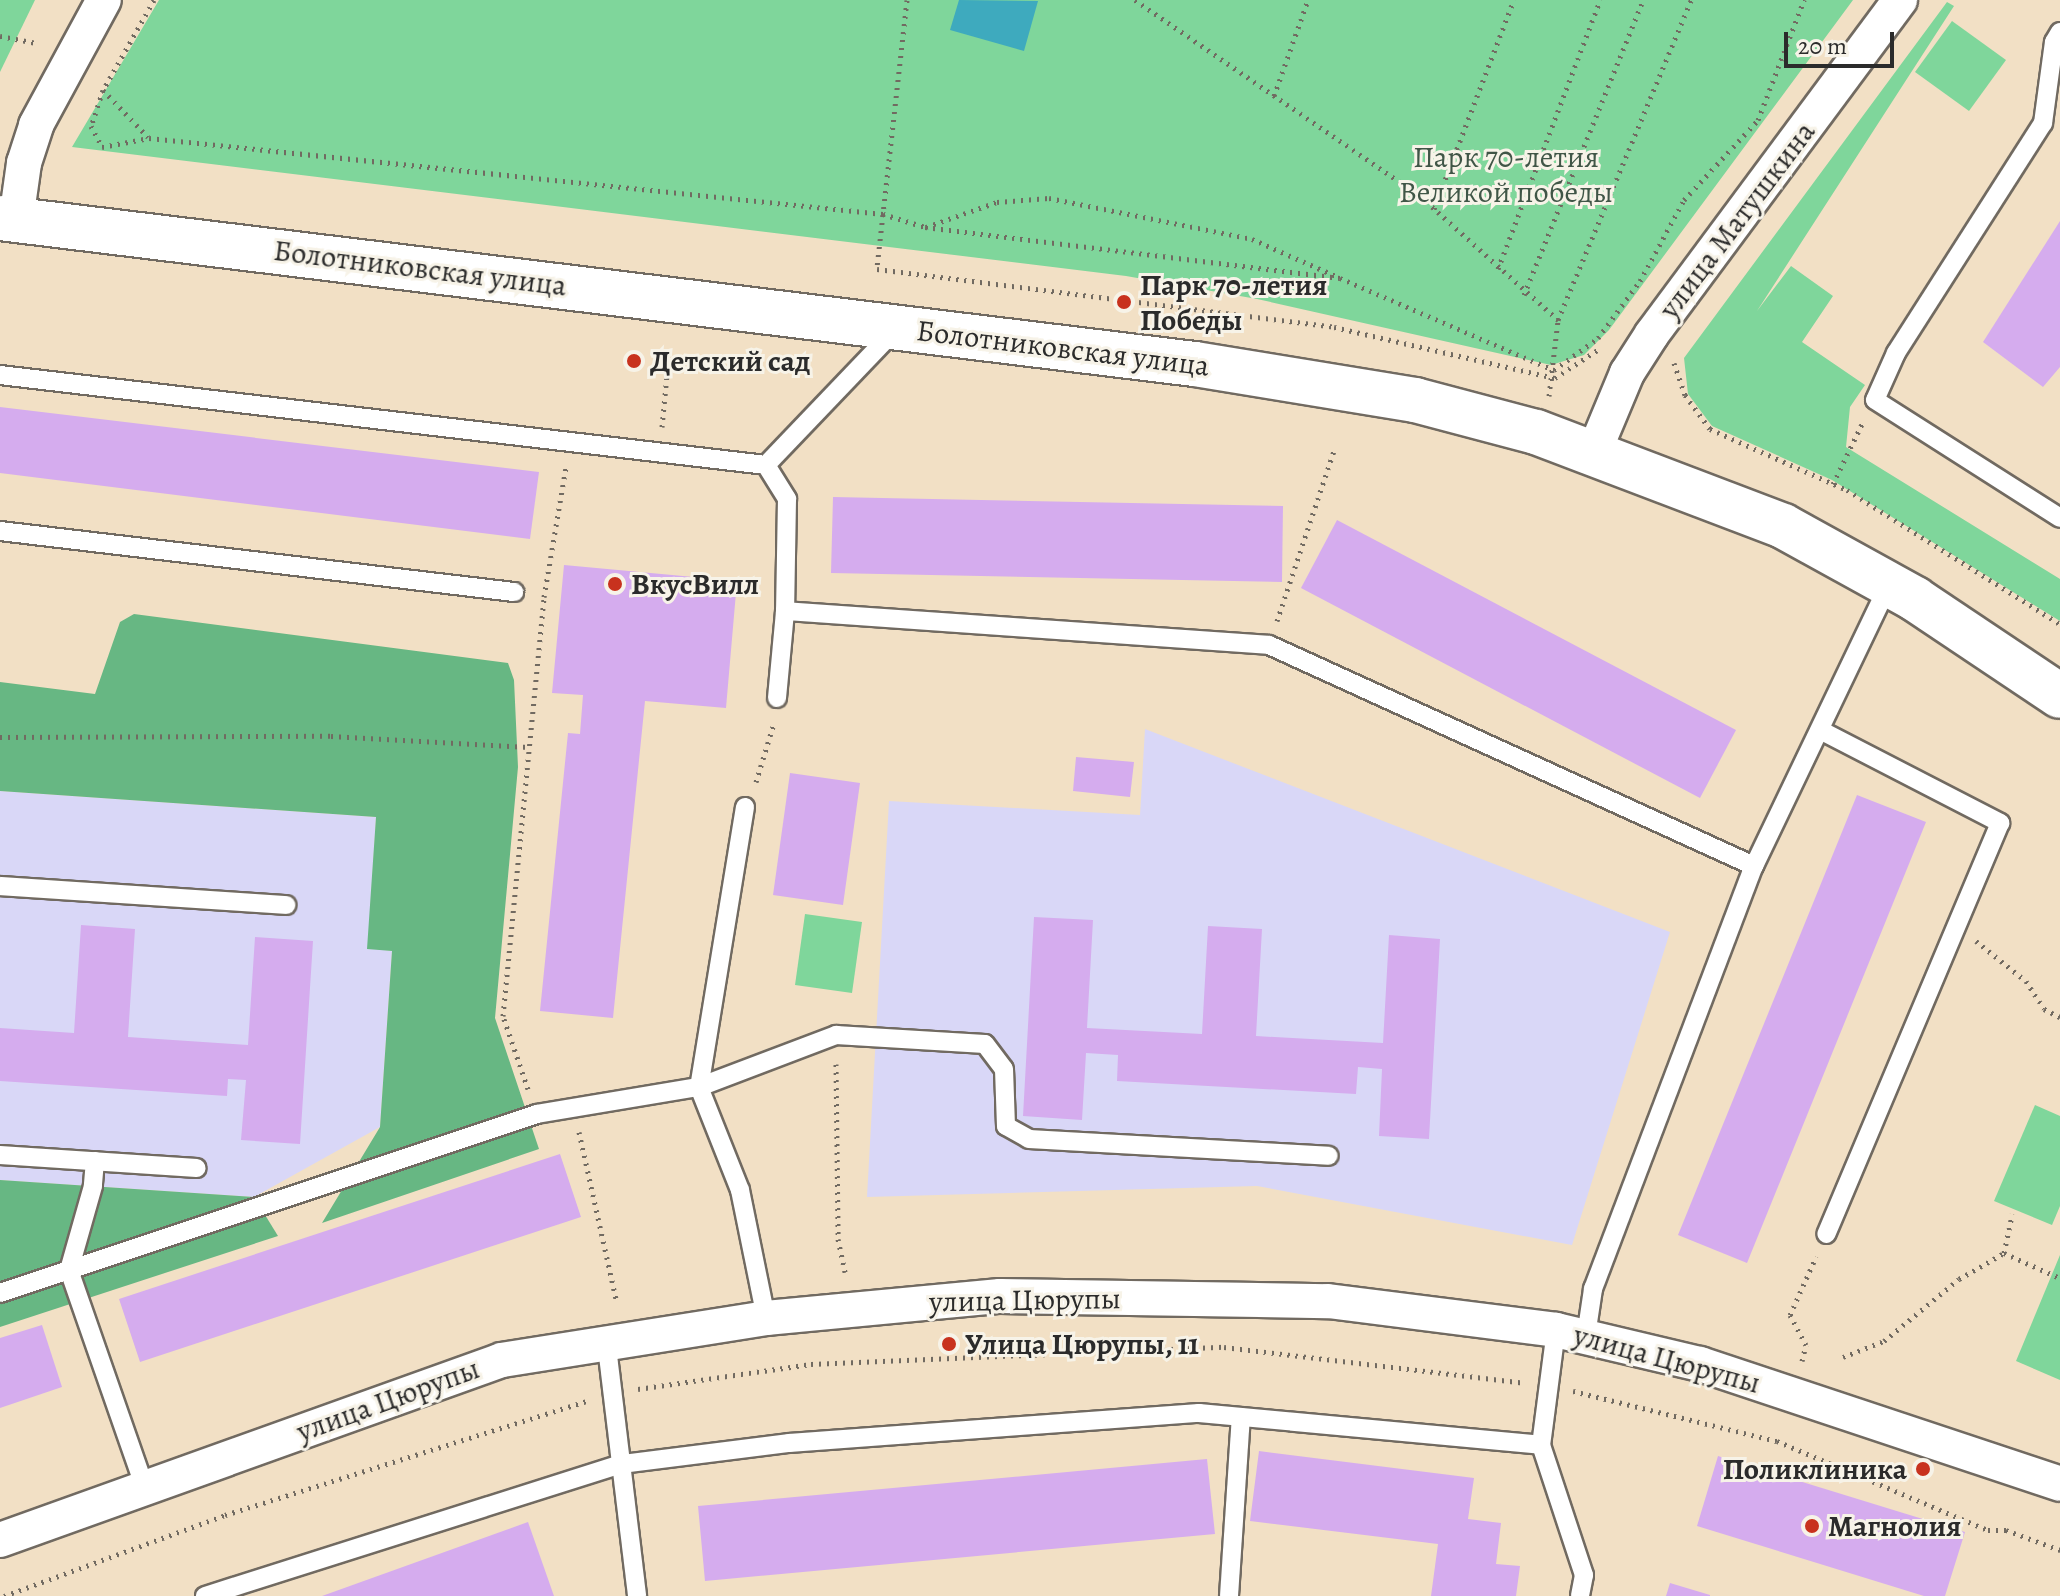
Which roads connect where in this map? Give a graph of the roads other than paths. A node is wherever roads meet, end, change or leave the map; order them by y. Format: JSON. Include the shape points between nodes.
{"nodes":[{"id":1,"x":104,"y":0,"type":"edge"},
{"id":2,"x":1900,"y":0,"type":"edge"},
{"id":3,"x":2060,"y":32,"type":"edge"},
{"id":4,"x":8,"y":219,"type":"edge"},
{"id":5,"x":899,"y":327,"type":"junction"},
{"id":6,"x":0,"y":375,"type":"edge"},
{"id":7,"x":1594,"y":452,"type":"junction"},
{"id":8,"x":766,"y":465,"type":"junction"},
{"id":9,"x":2060,"y":518,"type":"edge"},
{"id":10,"x":0,"y":531,"type":"edge"},
{"id":11,"x":1889,"y":584,"type":"junction"},
{"id":12,"x":514,"y":592,"type":"dead end"},
{"id":13,"x":785,"y":611,"type":"junction"},
{"id":14,"x":2060,"y":696,"type":"edge"},
{"id":15,"x":777,"y":698,"type":"road end"},
{"id":16,"x":1820,"y":730,"type":"junction"},
{"id":17,"x":745,"y":807,"type":"road end"},
{"id":18,"x":1754,"y":866,"type":"junction"},
{"id":19,"x":0,"y":886,"type":"edge"},
{"id":20,"x":286,"y":905,"type":"dead end"},
{"id":21,"x":699,"y":1087,"type":"junction"},
{"id":22,"x":0,"y":1155,"type":"edge"},
{"id":23,"x":1329,"y":1156,"type":"dead end"},
{"id":24,"x":95,"y":1161,"type":"junction"},
{"id":25,"x":197,"y":1168,"type":"dead end"},
{"id":26,"x":1826,"y":1234,"type":"road end"},
{"id":27,"x":69,"y":1270,"type":"junction"},
{"id":28,"x":0,"y":1293,"type":"edge"},
{"id":29,"x":766,"y":1318,"type":"junction"},
{"id":30,"x":1571,"y":1333,"type":"junction"},
{"id":31,"x":606,"y":1339,"type":"junction"},
{"id":32,"x":1241,"y":1417,"type":"junction"},
{"id":33,"x":1541,"y":1445,"type":"junction"},
{"id":34,"x":622,"y":1464,"type":"junction"},
{"id":35,"x":2060,"y":1484,"type":"edge"},
{"id":36,"x":145,"y":1488,"type":"junction"},
{"id":37,"x":0,"y":1540,"type":"edge"},
{"id":38,"x":205,"y":1596,"type":"edge"},
{"id":39,"x":637,"y":1596,"type":"edge"},
{"id":40,"x":1229,"y":1596,"type":"edge"},
{"id":41,"x":1580,"y":1596,"type":"edge"}],
"edges":[{"from":1,"to":4,"type":"street","via":[[36,125]]},
{"from":2,"to":7,"type":"street","name":"улица Матушкина","via":[[1652,334],[1627,373]]},
{"from":3,"to":9,"type":"lane","via":[[2054,42],[2043,123],[1896,353],[1875,400]]},
{"from":4,"to":5,"type":"street","name":"Болотниковская улица"},
{"from":5,"to":7,"type":"street","name":"Болотниковская улица","via":[[1329,384],[1415,400]]},
{"from":5,"to":8,"type":"lane"},
{"from":6,"to":8,"type":"lane"},
{"from":7,"to":11,"type":"street","name":"Болотниковская улица","via":[[1770,520]]},
{"from":8,"to":13,"type":"lane","via":[[787,499]]},
{"from":10,"to":12,"type":"lane"},
{"from":11,"to":14,"type":"street","name":"Болотниковская улица"},
{"from":11,"to":16,"type":"lane"},
{"from":13,"to":15,"type":"lane"},
{"from":13,"to":18,"type":"lane","via":[[1269,645]]},
{"from":16,"to":18,"type":"lane"},
{"from":16,"to":26,"type":"lane","via":[[2000,823]]},
{"from":17,"to":21,"type":"lane"},
{"from":18,"to":30,"type":"lane","via":[[1593,1289]]},
{"from":19,"to":20,"type":"lane"},
{"from":21,"to":23,"type":"lane","via":[[836,1035],[985,1044],[1004,1069],[1006,1126],[1029,1139]]},
{"from":21,"to":27,"type":"lane","via":[[537,1114]]},
{"from":21,"to":29,"type":"lane","via":[[740,1190]]},
{"from":22,"to":24,"type":"lane"},
{"from":24,"to":25,"type":"lane"},
{"from":24,"to":27,"type":"lane"},
{"from":27,"to":28,"type":"lane"},
{"from":27,"to":36,"type":"lane"},
{"from":29,"to":30,"type":"street","name":"улица Цюрупы","via":[[942,1298],[1328,1301]]},
{"from":29,"to":31,"type":"street","name":"улица Цюрупы"},
{"from":30,"to":33,"type":"lane","via":[[1550,1386]]},
{"from":30,"to":35,"type":"street","name":"улица Цюрупы","via":[[1794,1392]]},
{"from":31,"to":34,"type":"lane"},
{"from":31,"to":36,"type":"street","name":"улица Цюрупы","via":[[502,1360]]},
{"from":32,"to":33,"type":"lane"},
{"from":32,"to":34,"type":"lane","via":[[1199,1413],[789,1443]]},
{"from":32,"to":40,"type":"lane"},
{"from":33,"to":41,"type":"lane","via":[[1584,1575]]},
{"from":34,"to":38,"type":"lane"},
{"from":34,"to":39,"type":"lane"},
{"from":36,"to":37,"type":"street","name":"улица Цюрупы"}]}
